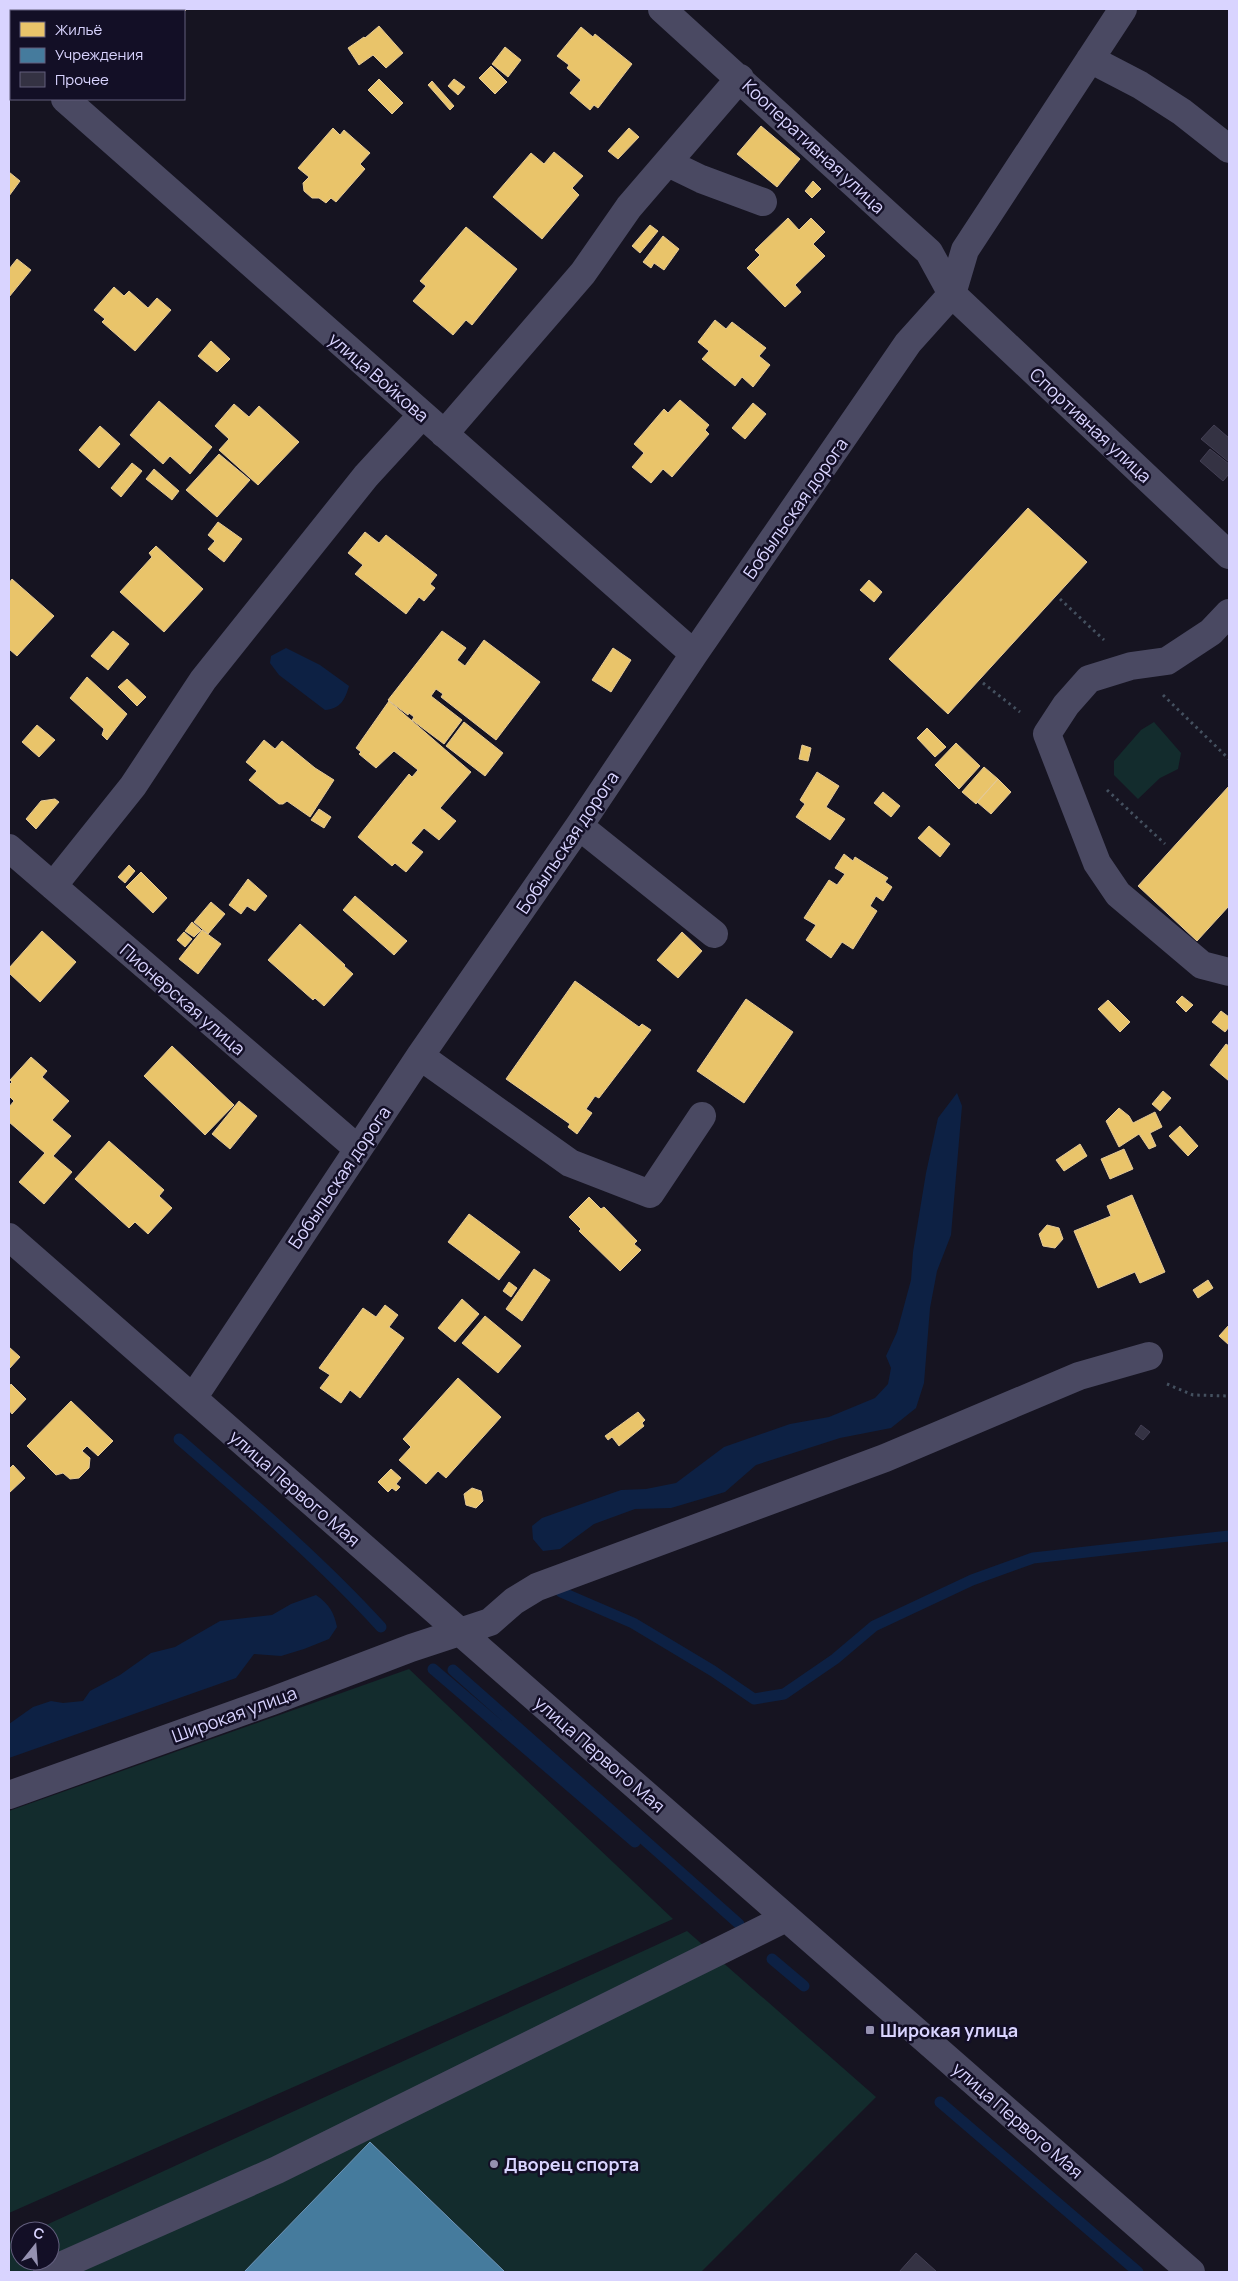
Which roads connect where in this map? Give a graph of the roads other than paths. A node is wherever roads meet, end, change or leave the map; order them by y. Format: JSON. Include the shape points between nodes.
{"nodes":[{"id":1,"x":662,"y":9,"type":"edge"},
{"id":2,"x":1123,"y":9,"type":"edge"},
{"id":3,"x":1090,"y":59,"type":"junction"},
{"id":4,"x":740,"y":78,"type":"junction"},
{"id":5,"x":65,"y":100,"type":"edge"},
{"id":6,"x":1229,"y":149,"type":"edge"},
{"id":7,"x":668,"y":163,"type":"junction"},
{"id":8,"x":762,"y":202,"type":"dead end"},
{"id":9,"x":952,"y":294,"type":"junction"},
{"id":10,"x":422,"y":415,"type":"junction"},
{"id":11,"x":444,"y":434,"type":"junction"},
{"id":12,"x":1229,"y":555,"type":"edge"},
{"id":13,"x":1229,"y":613,"type":"edge"},
{"id":14,"x":694,"y":654,"type":"junction"},
{"id":15,"x":579,"y":826,"type":"junction"},
{"id":16,"x":9,"y":848,"type":"edge"},
{"id":17,"x":52,"y":886,"type":"junction"},
{"id":18,"x":714,"y":934,"type":"dead end"},
{"id":19,"x":1229,"y":972,"type":"edge"},
{"id":20,"x":420,"y":1056,"type":"junction"},
{"id":21,"x":702,"y":1116,"type":"dead end"},
{"id":22,"x":358,"y":1149,"type":"junction"},
{"id":23,"x":9,"y":1237,"type":"edge"},
{"id":24,"x":1149,"y":1356,"type":"dead end"},
{"id":25,"x":192,"y":1398,"type":"junction"},
{"id":26,"x":459,"y":1631,"type":"junction"},
{"id":27,"x":9,"y":1795,"type":"edge"},
{"id":28,"x":786,"y":1918,"type":"junction"},
{"id":29,"x":47,"y":2272,"type":"edge"},
{"id":30,"x":1191,"y":2272,"type":"edge"}],
"edges":[{"from":1,"to":4,"type":"street","name":"Кооперативная улица"},
{"from":2,"to":3,"type":"street"},
{"from":3,"to":6,"type":"street","via":[[1182,112]]},
{"from":3,"to":9,"type":"street","via":[[965,250]]},
{"from":4,"to":7,"type":"street"},
{"from":4,"to":9,"type":"street","name":"Кооперативная улица","via":[[929,252]]},
{"from":5,"to":10,"type":"street","name":"улица Войкова"},
{"from":7,"to":8,"type":"street","via":[[700,179]]},
{"from":7,"to":11,"type":"street","via":[[629,207],[583,273]]},
{"from":9,"to":12,"type":"street","name":"Спортивная улица"},
{"from":9,"to":14,"type":"street","name":"Бобыльская дорога","via":[[908,343]]},
{"from":10,"to":11,"type":"street","name":"улица Войкова"},
{"from":10,"to":17,"type":"street","via":[[366,476],[203,680],[133,786]]},
{"from":11,"to":14,"type":"street","name":"улица Войкова"},
{"from":13,"to":19,"type":"street","via":[[1211,632],[1167,661],[1132,666],[1089,679],[1066,704],[1047,734],[1097,863],[1118,894],[1202,965]]},
{"from":14,"to":15,"type":"street","name":"Бобыльская дорога"},
{"from":15,"to":18,"type":"street"},
{"from":15,"to":20,"type":"street","name":"Бобыльская дорога"},
{"from":16,"to":17,"type":"street","name":"Пионерская улица"},
{"from":17,"to":22,"type":"street","name":"Пионерская улица"},
{"from":20,"to":21,"type":"street","via":[[570,1163],[650,1194]]},
{"from":20,"to":22,"type":"street","name":"Бобыльская дорога"},
{"from":22,"to":25,"type":"street","name":"Бобыльская дорога"},
{"from":23,"to":25,"type":"street","name":"улица Первого Мая"},
{"from":24,"to":26,"type":"street","name":"Широкая улица","via":[[1078,1376],[885,1458],[537,1587],[514,1601],[490,1622]]},
{"from":25,"to":26,"type":"street","name":"улица Первого Мая"},
{"from":26,"to":27,"type":"street","name":"Широкая улица","via":[[272,1702]]},
{"from":26,"to":28,"type":"street","name":"улица Первого Мая"},
{"from":28,"to":29,"type":"street","via":[[278,2170]]},
{"from":28,"to":30,"type":"street","name":"улица Первого Мая"}]}
